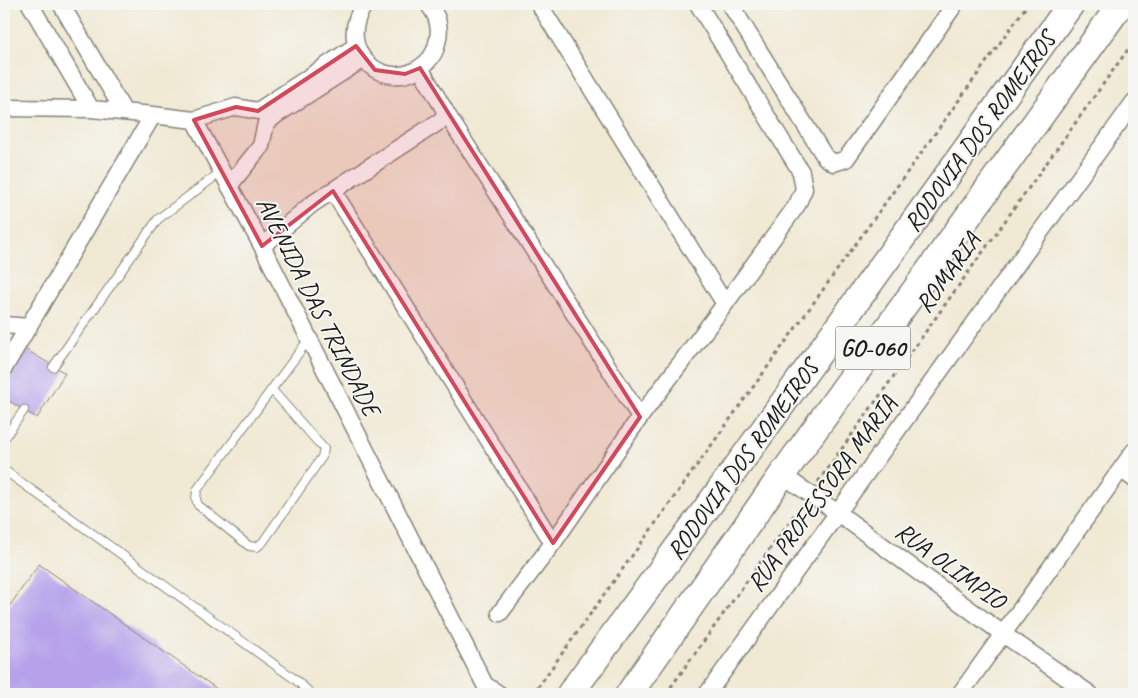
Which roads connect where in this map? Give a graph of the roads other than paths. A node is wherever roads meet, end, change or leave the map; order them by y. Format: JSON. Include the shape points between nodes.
{"nodes":[{"id":1,"x":30,"y":4,"type":"edge"},
{"id":2,"x":61,"y":4,"type":"edge"},
{"id":3,"x":365,"y":4,"type":"edge"},
{"id":4,"x":540,"y":4,"type":"edge"},
{"id":5,"x":698,"y":4,"type":"edge"},
{"id":6,"x":730,"y":4,"type":"edge"},
{"id":7,"x":955,"y":4,"type":"edge"},
{"id":8,"x":1070,"y":4,"type":"edge"},
{"id":9,"x":1121,"y":4,"type":"edge"},
{"id":10,"x":436,"y":6,"type":"edge"},
{"id":11,"x":359,"y":53,"type":"junction"},
{"id":12,"x":420,"y":68,"type":"junction"},
{"id":13,"x":1134,"y":102,"type":"edge"},
{"id":14,"x":4,"y":108,"type":"edge"},
{"id":15,"x":91,"y":109,"type":"junction"},
{"id":16,"x":124,"y":112,"type":"junction"},
{"id":17,"x":153,"y":115,"type":"junction"},
{"id":18,"x":448,"y":116,"type":"junction"},
{"id":19,"x":262,"y":117,"type":"junction"},
{"id":20,"x":194,"y":120,"type":"junction"},
{"id":21,"x":225,"y":179,"type":"junction"},
{"id":22,"x":333,"y":190,"type":"junction"},
{"id":23,"x":262,"y":246,"type":"junction"},
{"id":24,"x":725,"y":304,"type":"junction"},
{"id":25,"x":4,"y":326,"type":"edge"},
{"id":26,"x":29,"y":327,"type":"junction"},
{"id":27,"x":309,"y":339,"type":"junction"},
{"id":28,"x":53,"y":367,"type":"dead end"},
{"id":29,"x":4,"y":368,"type":"edge"},
{"id":30,"x":272,"y":390,"type":"junction"},
{"id":31,"x":24,"y":410,"type":"dead end"},
{"id":32,"x":640,"y":417,"type":"junction"},
{"id":33,"x":4,"y":439,"type":"edge"},
{"id":34,"x":1134,"y":451,"type":"edge"},
{"id":35,"x":4,"y":470,"type":"edge"},
{"id":36,"x":1128,"y":474,"type":"edge"},
{"id":37,"x":782,"y":475,"type":"junction"},
{"id":38,"x":838,"y":513,"type":"junction"},
{"id":39,"x":553,"y":543,"type":"junction"},
{"id":40,"x":500,"y":612,"type":"dead end"},
{"id":41,"x":1003,"y":634,"type":"junction"},
{"id":42,"x":489,"y":691,"type":"edge"},
{"id":43,"x":311,"y":694,"type":"edge"},
{"id":44,"x":570,"y":694,"type":"edge"},
{"id":45,"x":629,"y":694,"type":"edge"},
{"id":46,"x":707,"y":694,"type":"edge"},
{"id":47,"x":960,"y":694,"type":"edge"},
{"id":48,"x":1090,"y":694,"type":"edge"}],
"edges":[{"from":1,"to":15,"type":"street"},
{"from":2,"to":16,"type":"street"},
{"from":3,"to":11,"type":"street","via":[[355,23],[354,35]]},
{"from":4,"to":24,"type":"street"},
{"from":5,"to":24,"type":"street","via":[[801,172],[804,189],[797,204]]},
{"from":6,"to":7,"type":"street","via":[[825,157],[834,163],[846,158]]},
{"from":8,"to":44,"type":"main road","name":"RODOVIA DOS ROMEIROS","number":"GO-060"},
{"from":9,"to":37,"type":"main road","name":"RODOVIA DOS ROMEIROS","number":"GO-060"},
{"from":10,"to":12,"type":"street","via":[[439,36],[436,48]]},
{"from":11,"to":12,"type":"street","via":[[375,70],[389,75],[405,74]]},
{"from":11,"to":19,"type":"street"},
{"from":12,"to":18,"type":"street"},
{"from":13,"to":38,"type":"street","name":"RUA PROFESSORA MARIA"},
{"from":14,"to":15,"type":"street"},
{"from":15,"to":16,"type":"street"},
{"from":16,"to":17,"type":"street"},
{"from":17,"to":20,"type":"street"},
{"from":17,"to":26,"type":"street"},
{"from":18,"to":22,"type":"street"},
{"from":18,"to":32,"type":"street"},
{"from":19,"to":20,"type":"street","via":[[236,106]]},
{"from":19,"to":21,"type":"street","via":[[261,146]]},
{"from":20,"to":21,"type":"street","name":"AVENIDA DAS TRINDADE"},
{"from":21,"to":23,"type":"street","name":"AVENIDA DAS TRINDADE"},
{"from":21,"to":28,"type":"lane","via":[[158,219]]},
{"from":22,"to":23,"type":"street"},
{"from":22,"to":39,"type":"street"},
{"from":23,"to":27,"type":"street","name":"AVENIDA DAS TRINDADE"},
{"from":24,"to":32,"type":"street"},
{"from":25,"to":26,"type":"street"},
{"from":26,"to":29,"type":"street"},
{"from":27,"to":30,"type":"lane"},
{"from":27,"to":42,"type":"street","name":"AVENIDA DAS TRINDADE"},
{"from":30,"to":30,"type":"lane","via":[[197,490],[196,499],[198,505],[249,546],[257,547],[322,457],[324,449]]},
{"from":31,"to":33,"type":"lane"},
{"from":32,"to":39,"type":"street"},
{"from":34,"to":36,"type":"street"},
{"from":35,"to":43,"type":"lane"},
{"from":36,"to":41,"type":"street"},
{"from":37,"to":38,"type":"street","name":"RUA OLIMPIO"},
{"from":37,"to":45,"type":"main road","name":"RODOVIA DOS ROMEIROS","number":"GO-060"},
{"from":38,"to":41,"type":"street","name":"RUA OLIMPIO"},
{"from":38,"to":46,"type":"street","name":"RUA PROFESSORA MARIA"},
{"from":39,"to":40,"type":"street"},
{"from":41,"to":47,"type":"street"},
{"from":41,"to":48,"type":"street","name":"RUA OLIMPIO"}]}
